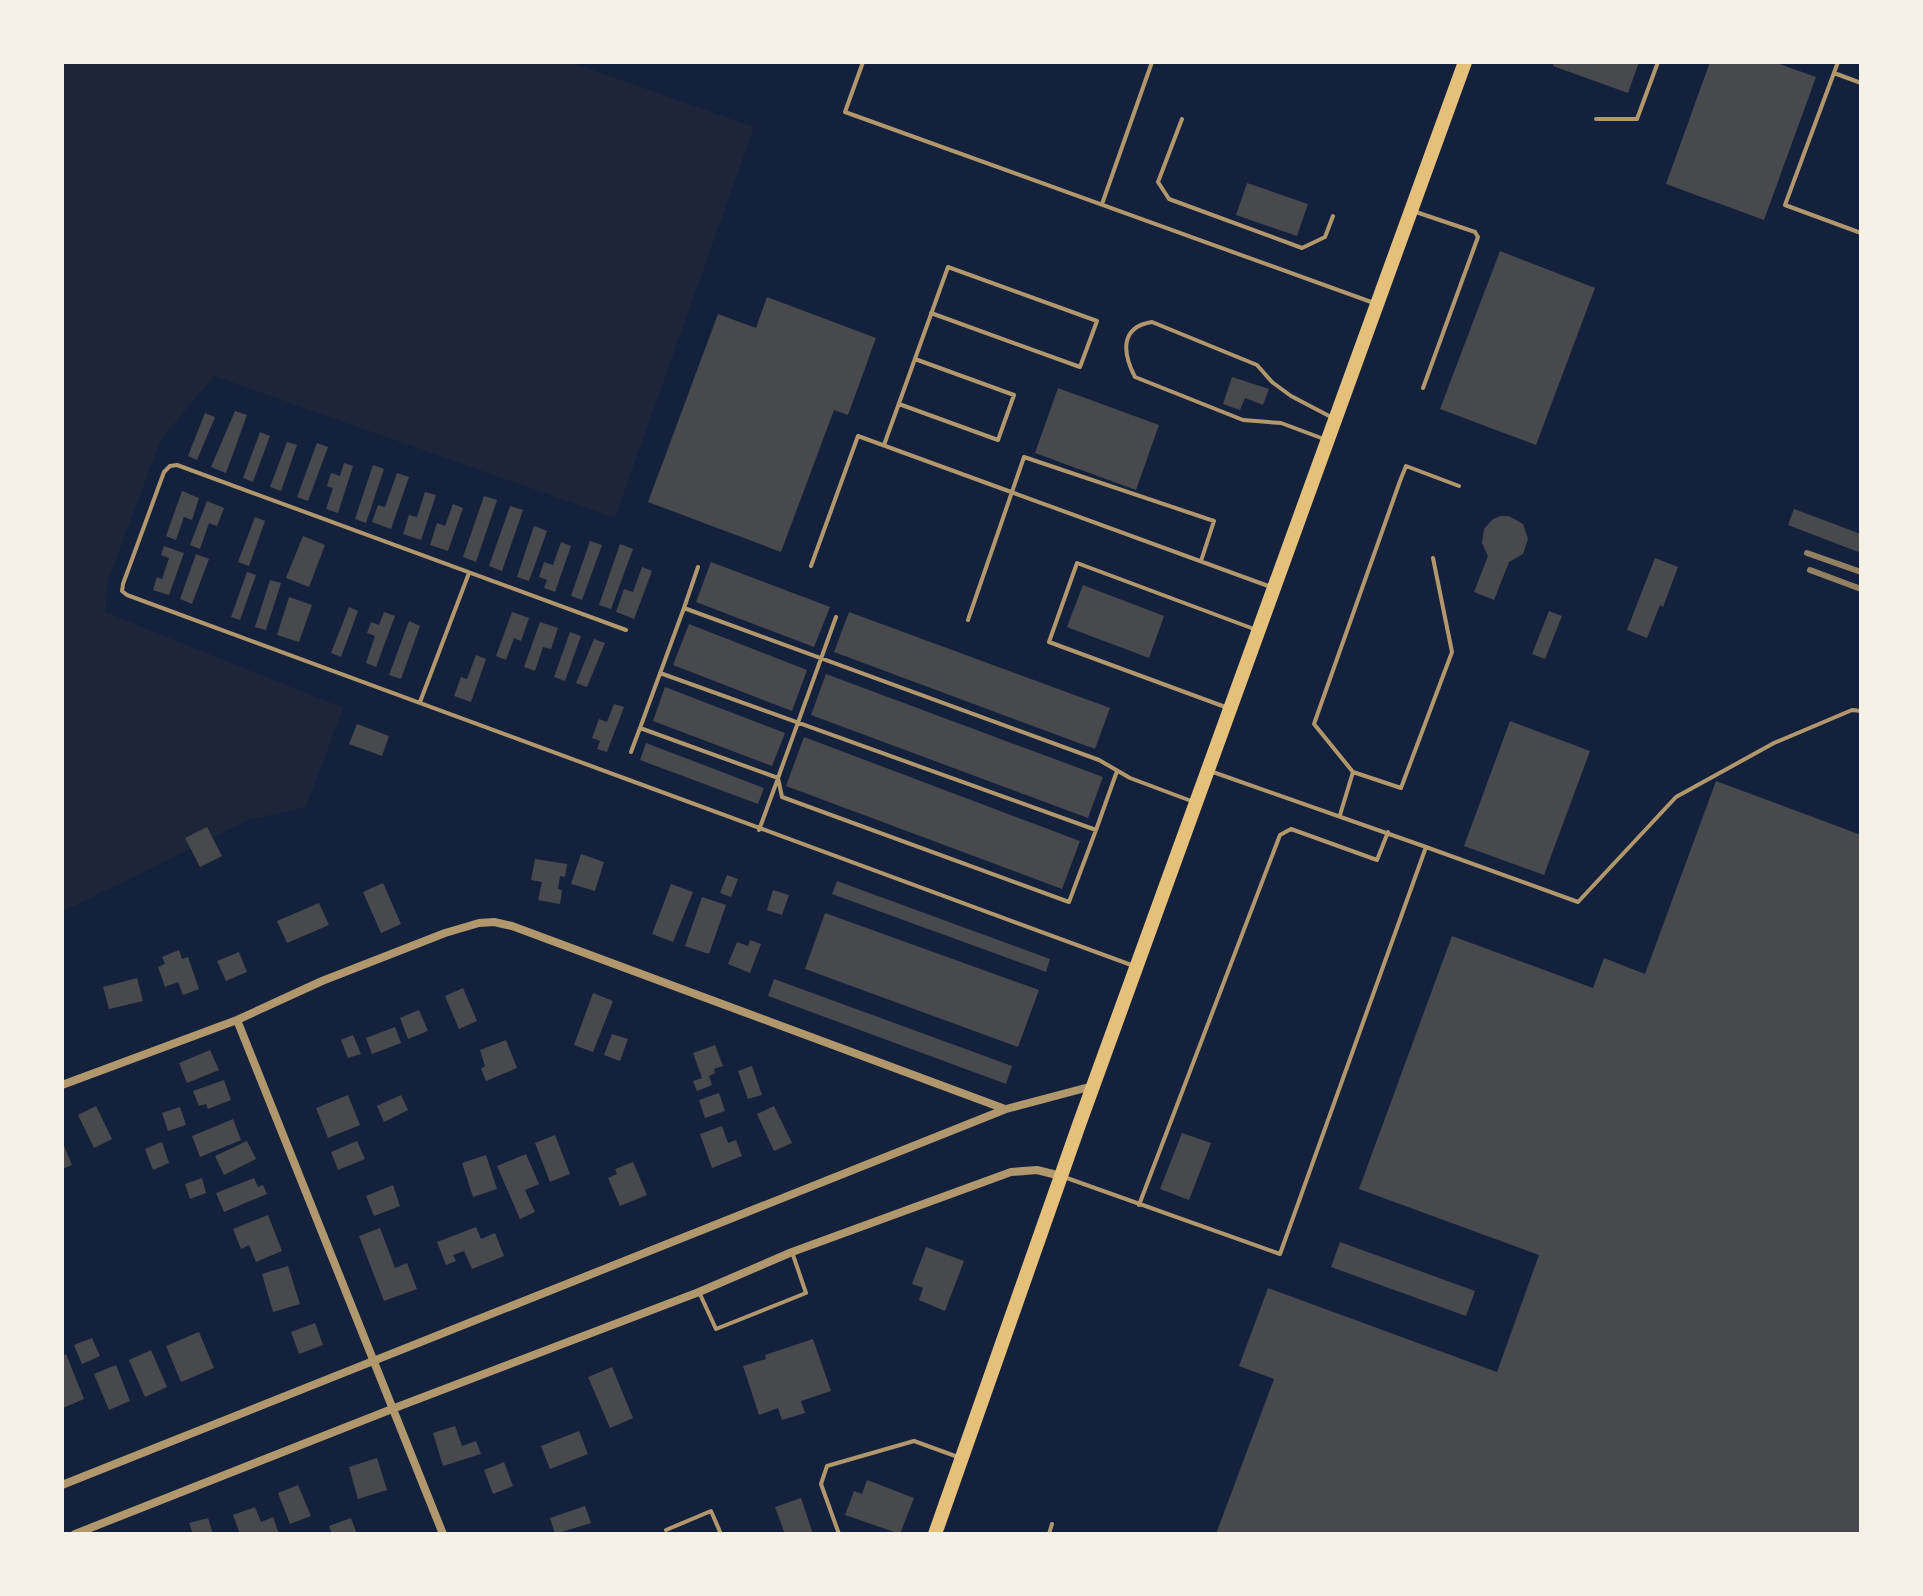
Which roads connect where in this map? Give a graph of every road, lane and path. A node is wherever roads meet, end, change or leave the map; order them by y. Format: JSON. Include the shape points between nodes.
{"nodes":[{"id":1,"x":863,"y":62,"type":"edge"},
{"id":2,"x":1152,"y":62,"type":"edge"},
{"id":3,"x":1465,"y":62,"type":"edge"},
{"id":4,"x":1658,"y":62,"type":"edge"},
{"id":5,"x":1838,"y":62,"type":"edge"},
{"id":6,"x":1834,"y":73,"type":"junction"},
{"id":7,"x":1861,"y":83,"type":"edge"},
{"id":8,"x":1182,"y":119,"type":"dead end"},
{"id":9,"x":1596,"y":119,"type":"dead end"},
{"id":10,"x":1102,"y":204,"type":"junction"},
{"id":11,"x":1411,"y":210,"type":"junction"},
{"id":12,"x":1333,"y":216,"type":"dead end"},
{"id":13,"x":1861,"y":233,"type":"edge"},
{"id":14,"x":1376,"y":304,"type":"junction"},
{"id":15,"x":931,"y":313,"type":"junction"},
{"id":16,"x":915,"y":359,"type":"junction"},
{"id":17,"x":1423,"y":388,"type":"dead end"},
{"id":18,"x":899,"y":404,"type":"junction"},
{"id":19,"x":1335,"y":419,"type":"junction"},
{"id":20,"x":1327,"y":440,"type":"junction"},
{"id":21,"x":884,"y":445,"type":"junction"},
{"id":22,"x":1459,"y":486,"type":"dead end"},
{"id":23,"x":1012,"y":492,"type":"junction"},
{"id":24,"x":1433,"y":558,"type":"dead end"},
{"id":25,"x":1201,"y":561,"type":"junction"},
{"id":26,"x":811,"y":566,"type":"dead end"},
{"id":27,"x":698,"y":567,"type":"dead end"},
{"id":28,"x":469,"y":572,"type":"junction"},
{"id":29,"x":1274,"y":588,"type":"junction"},
{"id":30,"x":684,"y":608,"type":"junction"},
{"id":31,"x":836,"y":617,"type":"dead end"},
{"id":32,"x":968,"y":620,"type":"dead end"},
{"id":33,"x":626,"y":630,"type":"dead end"},
{"id":34,"x":1258,"y":631,"type":"junction"},
{"id":35,"x":821,"y":658,"type":"junction"},
{"id":36,"x":660,"y":673,"type":"junction"},
{"id":37,"x":420,"y":702,"type":"junction"},
{"id":38,"x":1230,"y":709,"type":"junction"},
{"id":39,"x":1861,"y":711,"type":"edge"},
{"id":40,"x":798,"y":723,"type":"junction"},
{"id":41,"x":640,"y":728,"type":"junction"},
{"id":42,"x":631,"y":752,"type":"dead end"},
{"id":43,"x":1208,"y":770,"type":"junction"},
{"id":44,"x":1117,"y":771,"type":"junction"},
{"id":45,"x":1353,"y":772,"type":"junction"},
{"id":46,"x":778,"y":778,"type":"junction"},
{"id":47,"x":1196,"y":802,"type":"junction"},
{"id":48,"x":1340,"y":815,"type":"junction"},
{"id":49,"x":759,"y":830,"type":"junction"},
{"id":50,"x":1096,"y":830,"type":"junction"},
{"id":51,"x":1388,"y":832,"type":"junction"},
{"id":52,"x":1426,"y":847,"type":"junction"},
{"id":53,"x":1136,"y":967,"type":"junction"},
{"id":54,"x":237,"y":1020,"type":"junction"},
{"id":55,"x":62,"y":1085,"type":"edge"},
{"id":56,"x":1093,"y":1085,"type":"junction"},
{"id":57,"x":1006,"y":1109,"type":"junction"},
{"id":58,"x":1061,"y":1176,"type":"junction"},
{"id":59,"x":1139,"y":1205,"type":"junction"},
{"id":60,"x":792,"y":1252,"type":"junction"},
{"id":61,"x":699,"y":1292,"type":"junction"},
{"id":62,"x":374,"y":1362,"type":"junction"},
{"id":63,"x":392,"y":1409,"type":"junction"},
{"id":64,"x":962,"y":1459,"type":"junction"},
{"id":65,"x":62,"y":1485,"type":"edge"},
{"id":66,"x":1052,"y":1524,"type":"dead end"},
{"id":67,"x":666,"y":1530,"type":"dead end"},
{"id":68,"x":75,"y":1534,"type":"edge"},
{"id":69,"x":443,"y":1534,"type":"edge"},
{"id":70,"x":721,"y":1534,"type":"edge"},
{"id":71,"x":839,"y":1534,"type":"edge"},
{"id":72,"x":935,"y":1534,"type":"edge"},
{"id":73,"x":1049,"y":1534,"type":"edge"}],
"edges":[{"from":1,"to":10,"type":"lane","via":[[845,112]]},
{"from":2,"to":10,"type":"lane"},
{"from":3,"to":11,"type":"main road"},
{"from":4,"to":9,"type":"lane","via":[[1637,119]]},
{"from":5,"to":6,"type":"lane"},
{"from":6,"to":7,"type":"lane"},
{"from":6,"to":13,"type":"lane","via":[[1785,205]]},
{"from":8,"to":12,"type":"lane","via":[[1158,182],[1169,199],[1302,248],[1325,237]]},
{"from":10,"to":14,"type":"lane"},
{"from":11,"to":14,"type":"main road"},
{"from":11,"to":17,"type":"lane","via":[[1478,237]]},
{"from":14,"to":19,"type":"main road"},
{"from":15,"to":15,"type":"lane","via":[[948,267],[1097,321],[1080,367]]},
{"from":15,"to":16,"type":"lane"},
{"from":16,"to":18,"type":"lane"},
{"from":16,"to":18,"type":"lane","via":[[1014,395],[998,440]]},
{"from":18,"to":21,"type":"lane"},
{"from":19,"to":20,"type":"main road"},
{"from":19,"to":20,"type":"lane","via":[[1291,396],[1257,365],[1152,322],[1141,323],[1128,337],[1125,349],[1135,377],[1243,420],[1281,423]]},
{"from":20,"to":29,"type":"main road"},
{"from":21,"to":23,"type":"lane"},
{"from":21,"to":26,"type":"lane","via":[[858,436]]},
{"from":22,"to":45,"type":"lane","via":[[1406,466],[1400,481],[1314,724]]},
{"from":23,"to":25,"type":"lane"},
{"from":23,"to":25,"type":"lane","via":[[1024,457],[1214,521]]},
{"from":23,"to":32,"type":"lane"},
{"from":24,"to":45,"type":"lane","via":[[1452,652],[1401,788]]},
{"from":25,"to":29,"type":"lane"},
{"from":27,"to":30,"type":"lane"},
{"from":28,"to":33,"type":"lane"},
{"from":28,"to":37,"type":"lane"},
{"from":28,"to":37,"type":"lane","via":[[177,465],[164,472],[122,591]]},
{"from":29,"to":34,"type":"main road"},
{"from":30,"to":35,"type":"lane"},
{"from":30,"to":36,"type":"lane"},
{"from":31,"to":35,"type":"lane"},
{"from":34,"to":38,"type":"main road"},
{"from":34,"to":38,"type":"lane","via":[[1077,563],[1049,642]]},
{"from":35,"to":40,"type":"lane"},
{"from":35,"to":44,"type":"lane"},
{"from":36,"to":40,"type":"lane"},
{"from":36,"to":41,"type":"lane"},
{"from":37,"to":49,"type":"lane"},
{"from":38,"to":43,"type":"main road"},
{"from":39,"to":52,"type":"lane","via":[[1852,710],[1774,743],[1676,797],[1578,902]]},
{"from":40,"to":46,"type":"lane"},
{"from":40,"to":50,"type":"lane"},
{"from":41,"to":42,"type":"lane"},
{"from":41,"to":46,"type":"lane"},
{"from":43,"to":47,"type":"main road"},
{"from":43,"to":48,"type":"lane"},
{"from":44,"to":47,"type":"lane"},
{"from":44,"to":50,"type":"lane"},
{"from":45,"to":48,"type":"lane"},
{"from":46,"to":49,"type":"lane"},
{"from":46,"to":50,"type":"lane","via":[[782,797],[1069,902]]},
{"from":47,"to":53,"type":"main road"},
{"from":48,"to":51,"type":"lane"},
{"from":49,"to":53,"type":"lane"},
{"from":51,"to":52,"type":"lane"},
{"from":51,"to":59,"type":"lane","via":[[1377,860],[1291,829],[1280,835]]},
{"from":52,"to":59,"type":"lane","via":[[1280,1254]]},
{"from":53,"to":56,"type":"main road"},
{"from":54,"to":55,"type":"street"},
{"from":54,"to":57,"type":"street","via":[[445,933],[494,922]]},
{"from":54,"to":62,"type":"street"},
{"from":56,"to":57,"type":"street"},
{"from":56,"to":58,"type":"main road"},
{"from":57,"to":62,"type":"street"},
{"from":58,"to":59,"type":"lane"},
{"from":58,"to":60,"type":"street","via":[[1037,1170],[1011,1172]]},
{"from":58,"to":64,"type":"main road"},
{"from":60,"to":61,"type":"street"},
{"from":60,"to":61,"type":"lane","via":[[806,1293],[716,1329]]},
{"from":61,"to":63,"type":"street"},
{"from":62,"to":63,"type":"street"},
{"from":62,"to":65,"type":"street"},
{"from":63,"to":68,"type":"street"},
{"from":63,"to":69,"type":"street"},
{"from":64,"to":71,"type":"lane","via":[[914,1441],[827,1466],[821,1484]]},
{"from":64,"to":72,"type":"main road"},
{"from":66,"to":73,"type":"lane"},
{"from":67,"to":70,"type":"lane","via":[[711,1511]]}]}
